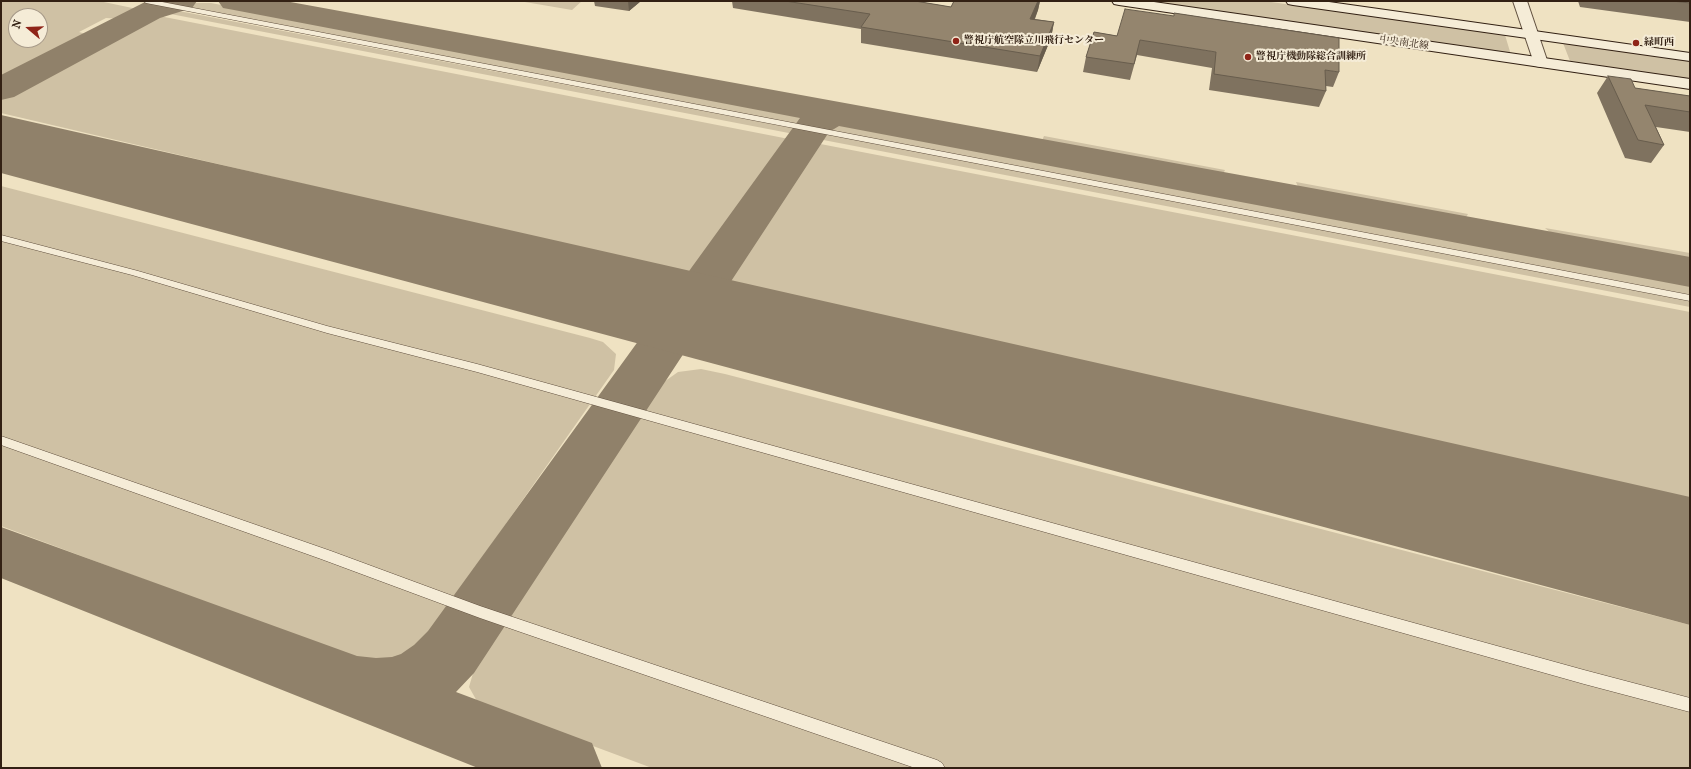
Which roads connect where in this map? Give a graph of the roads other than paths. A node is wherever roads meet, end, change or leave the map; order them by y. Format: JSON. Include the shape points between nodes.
{"nodes":[{"id":1,"x":146,"y":1,"type":"edge"},
{"id":2,"x":1119,"y":1,"type":"edge"},
{"id":3,"x":1293,"y":1,"type":"edge"},
{"id":4,"x":1520,"y":1,"type":"edge"},
{"id":5,"x":1531,"y":34,"type":"junction"},
{"id":6,"x":1690,"y":57,"type":"edge"},
{"id":7,"x":1541,"y":63,"type":"junction"},
{"id":8,"x":1690,"y":84,"type":"edge"},
{"id":9,"x":1,"y":238,"type":"edge"},
{"id":10,"x":1690,"y":298,"type":"edge"},
{"id":11,"x":1,"y":440,"type":"edge"},
{"id":12,"x":1690,"y":704,"type":"edge"},
{"id":13,"x":937,"y":768,"type":"edge"}],
"edges":[{"from":1,"to":10,"type":"lane"},
{"from":2,"to":7,"type":"main road","name":"中央南北線"},
{"from":3,"to":5,"type":"main road"},
{"from":4,"to":5,"type":"main road"},
{"from":5,"to":6,"type":"main road"},
{"from":5,"to":7,"type":"main road"},
{"from":7,"to":8,"type":"main road","name":"中央南北線"},
{"from":9,"to":12,"type":"lane","via":[[135,273],[327,329],[477,368],[1584,677]]},
{"from":11,"to":13,"type":"lane","via":[[487,614]]}]}
